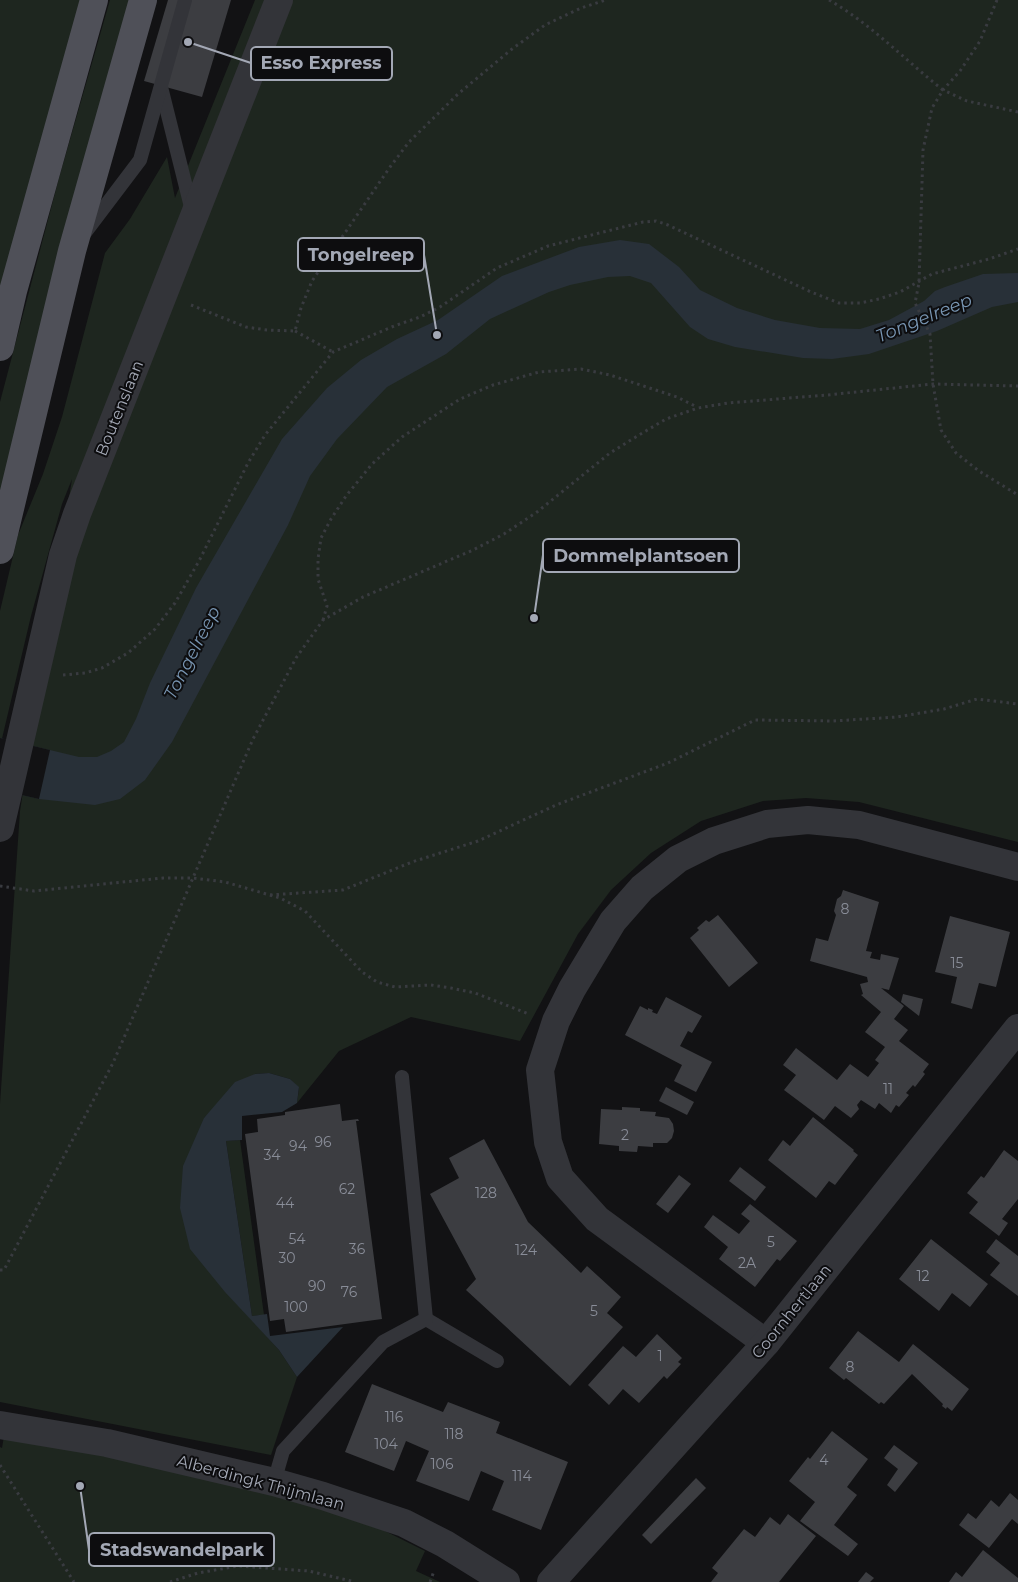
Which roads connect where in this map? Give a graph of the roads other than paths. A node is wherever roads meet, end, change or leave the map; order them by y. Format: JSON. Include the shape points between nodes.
{"nodes":[{"id":1,"x":94,"y":0,"type":"edge"},
{"id":2,"x":142,"y":0,"type":"edge"},
{"id":3,"x":185,"y":0,"type":"edge"},
{"id":4,"x":279,"y":0,"type":"edge"},
{"id":5,"x":161,"y":86,"type":"junction"},
{"id":6,"x":194,"y":220,"type":"junction"},
{"id":7,"x":72,"y":251,"type":"junction"},
{"id":8,"x":0,"y":347,"type":"edge"},
{"id":9,"x":0,"y":550,"type":"edge"},
{"id":10,"x":0,"y":828,"type":"edge"},
{"id":11,"x":1018,"y":867,"type":"edge"},
{"id":12,"x":1018,"y":1028,"type":"edge"},
{"id":13,"x":402,"y":1077,"type":"dead end"},
{"id":14,"x":426,"y":1319,"type":"junction"},
{"id":15,"x":766,"y":1343,"type":"junction"},
{"id":16,"x":496,"y":1361,"type":"dead end"},
{"id":17,"x":0,"y":1425,"type":"edge"},
{"id":18,"x":274,"y":1482,"type":"junction"},
{"id":19,"x":506,"y":1582,"type":"edge"},
{"id":20,"x":551,"y":1582,"type":"edge"}],
"edges":[{"from":1,"to":8,"type":"main road"},
{"from":2,"to":7,"type":"main road"},
{"from":3,"to":5,"type":"lane"},
{"from":4,"to":6,"type":"street","name":"Boutenslaan"},
{"from":5,"to":6,"type":"lane"},
{"from":5,"to":7,"type":"lane","via":[[140,160]]},
{"from":6,"to":10,"type":"street","name":"Boutenslaan","via":[[68,538]]},
{"from":7,"to":9,"type":"main road"},
{"from":11,"to":15,"type":"street","via":[[859,825],[808,820],[768,824],[714,841],[678,859],[636,895],[608,929],[572,989],[556,1021],[540,1070],[548,1142],[560,1178],[597,1219]]},
{"from":12,"to":15,"type":"street","name":"Coornhertlaan"},
{"from":13,"to":14,"type":"lane"},
{"from":14,"to":16,"type":"lane"},
{"from":14,"to":18,"type":"lane","via":[[383,1342],[283,1451]]},
{"from":15,"to":20,"type":"street","name":"Coornhertlaan"},
{"from":17,"to":18,"type":"street","name":"Alberdingk Thijmlaan","via":[[108,1443]]},
{"from":18,"to":19,"type":"street","name":"Alberdingk Thijmlaan","via":[[404,1523]]}]}
